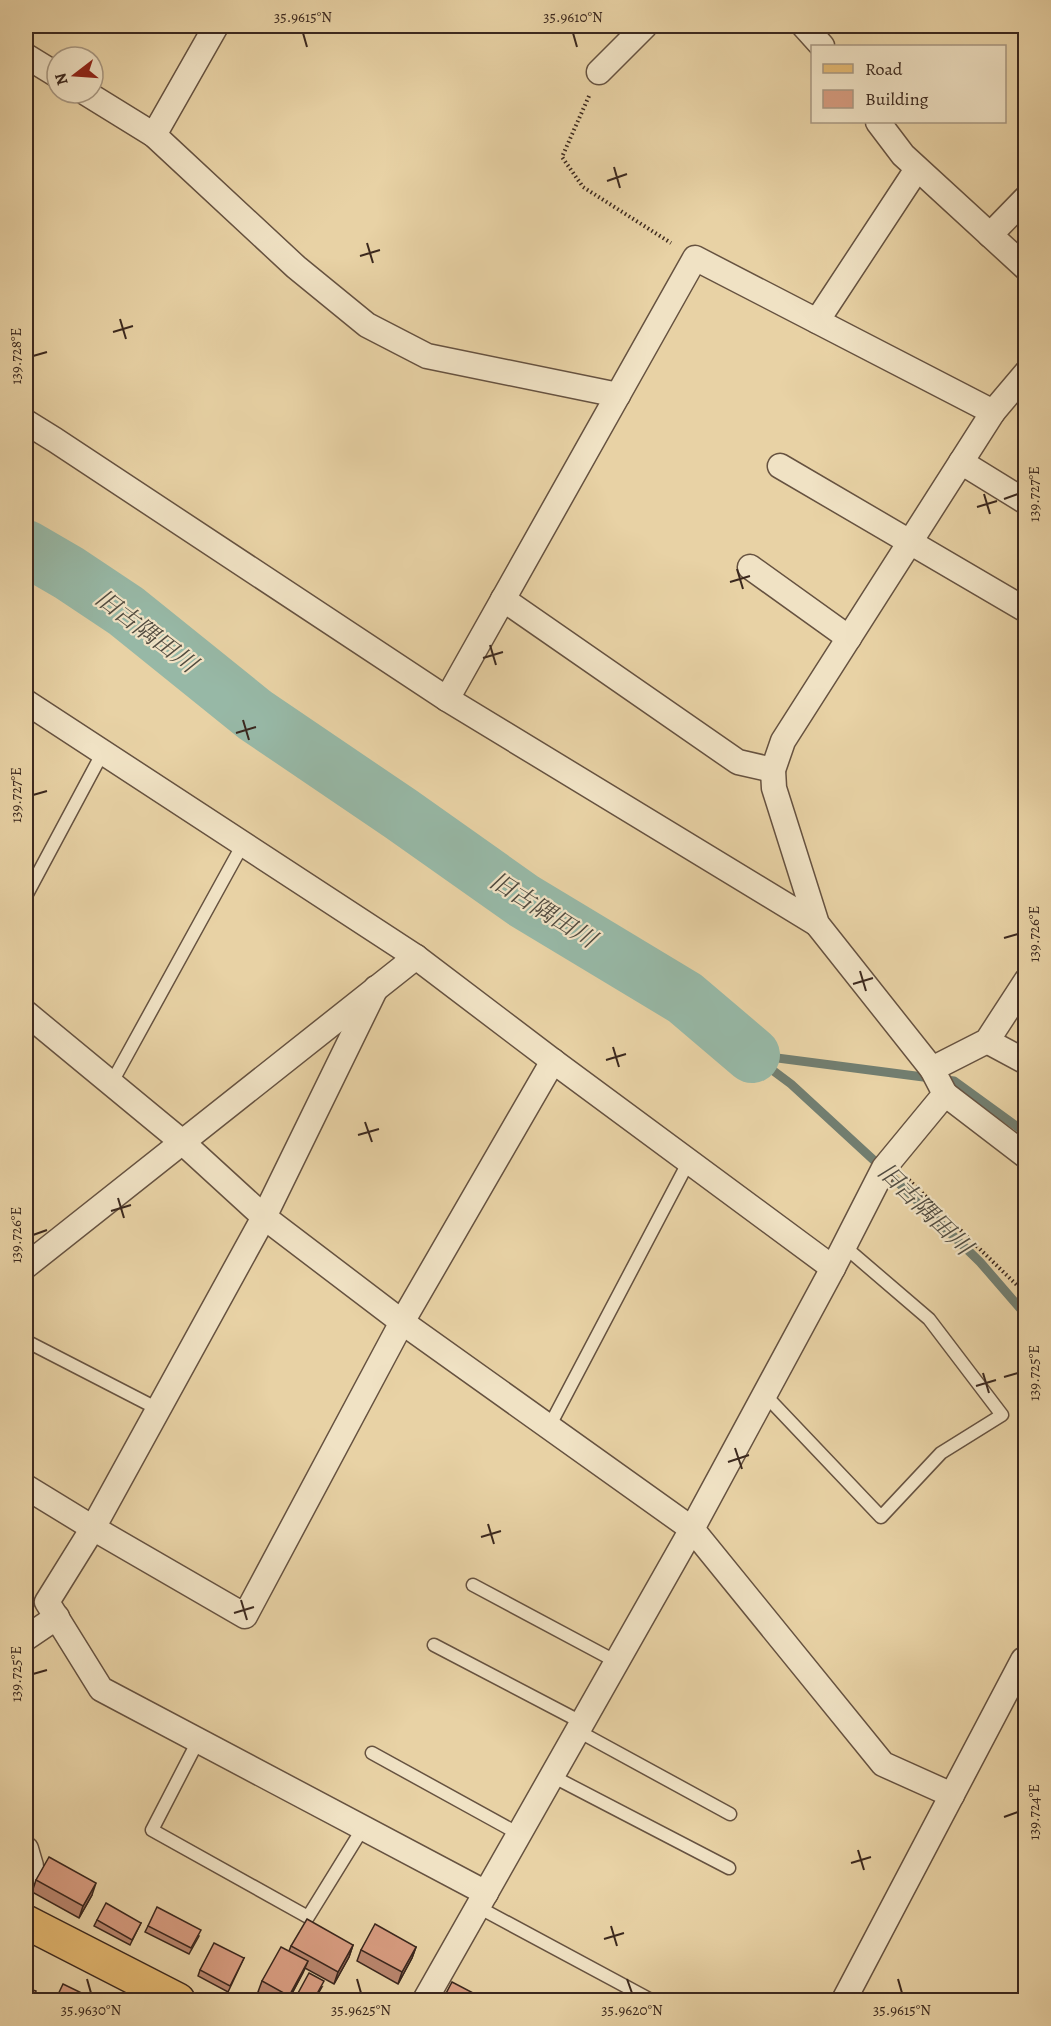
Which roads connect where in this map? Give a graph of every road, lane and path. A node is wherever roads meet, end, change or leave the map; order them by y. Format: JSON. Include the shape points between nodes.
{"nodes":[{"id":1,"x":216,"y":26,"type":"edge"},
{"id":2,"x":645,"y":26,"type":"edge"},
{"id":3,"x":804,"y":26,"type":"edge"},
{"id":4,"x":821,"y":45,"type":"edge"},
{"id":5,"x":26,"y":56,"type":"edge"},
{"id":6,"x":45,"y":68,"type":"edge"},
{"id":7,"x":599,"y":72,"type":"joint"},
{"id":8,"x":105,"y":105,"type":"edge"},
{"id":9,"x":879,"y":123,"type":"edge"},
{"id":10,"x":154,"y":135,"type":"junction"},
{"id":11,"x":917,"y":169,"type":"junction"},
{"id":12,"x":1026,"y":198,"type":"edge"},
{"id":13,"x":990,"y":235,"type":"junction"},
{"id":14,"x":695,"y":258,"type":"junction"},
{"id":15,"x":1026,"y":268,"type":"edge"},
{"id":16,"x":817,"y":321,"type":"junction"},
{"id":17,"x":1026,"y":373,"type":"edge"},
{"id":18,"x":618,"y":395,"type":"junction"},
{"id":19,"x":993,"y":412,"type":"junction"},
{"id":20,"x":26,"y":422,"type":"edge"},
{"id":21,"x":961,"y":462,"type":"junction"},
{"id":22,"x":780,"y":466,"type":"dead end"},
{"id":23,"x":1026,"y":502,"type":"edge"},
{"id":24,"x":910,"y":542,"type":"junction"},
{"id":25,"x":750,"y":567,"type":"dead end"},
{"id":26,"x":503,"y":599,"type":"junction"},
{"id":27,"x":1026,"y":610,"type":"edge"},
{"id":28,"x":849,"y":638,"type":"junction"},
{"id":29,"x":447,"y":699,"type":"junction"},
{"id":30,"x":26,"y":702,"type":"edge"},
{"id":31,"x":103,"y":752,"type":"junction"},
{"id":32,"x":773,"y":770,"type":"junction"},
{"id":33,"x":243,"y":844,"type":"junction"},
{"id":34,"x":26,"y":896,"type":"edge"},
{"id":35,"x":817,"y":924,"type":"junction"},
{"id":36,"x":416,"y":957,"type":"junction"},
{"id":37,"x":1026,"y":981,"type":"edge"},
{"id":38,"x":376,"y":988,"type":"junction"},
{"id":39,"x":26,"y":1013,"type":"edge"},
{"id":40,"x":987,"y":1041,"type":"junction"},
{"id":41,"x":553,"y":1061,"type":"junction"},
{"id":42,"x":1026,"y":1062,"type":"edge"},
{"id":43,"x":932,"y":1069,"type":"junction"},
{"id":44,"x":111,"y":1084,"type":"junction"},
{"id":45,"x":945,"y":1094,"type":"junction"},
{"id":46,"x":181,"y":1141,"type":"junction"},
{"id":47,"x":1026,"y":1156,"type":"edge"},
{"id":48,"x":689,"y":1161,"type":"junction"},
{"id":49,"x":889,"y":1161,"type":"junction"},
{"id":50,"x":264,"y":1217,"type":"junction"},
{"id":51,"x":844,"y":1247,"type":"junction"},
{"id":52,"x":26,"y":1266,"type":"edge"},
{"id":53,"x":833,"y":1268,"type":"junction"},
{"id":54,"x":1026,"y":1294,"type":"edge"},
{"id":55,"x":402,"y":1322,"type":"junction"},
{"id":56,"x":26,"y":1341,"type":"edge"},
{"id":57,"x":765,"y":1395,"type":"junction"},
{"id":58,"x":158,"y":1409,"type":"junction"},
{"id":59,"x":549,"y":1427,"type":"junction"},
{"id":60,"x":26,"y":1486,"type":"edge"},
{"id":61,"x":93,"y":1528,"type":"junction"},
{"id":62,"x":692,"y":1529,"type":"junction"},
{"id":63,"x":472,"y":1586,"type":"dead end"},
{"id":64,"x":57,"y":1617,"type":"junction"},
{"id":65,"x":26,"y":1638,"type":"edge"},
{"id":66,"x":434,"y":1645,"type":"dead end"},
{"id":67,"x":1026,"y":1660,"type":"edge"},
{"id":68,"x":617,"y":1662,"type":"junction"},
{"id":69,"x":580,"y":1727,"type":"junction"},
{"id":70,"x":198,"y":1741,"type":"junction"},
{"id":71,"x":372,"y":1753,"type":"dead end"},
{"id":72,"x":552,"y":1776,"type":"junction"},
{"id":73,"x":952,"y":1795,"type":"junction"},
{"id":74,"x":730,"y":1814,"type":"dead end"},
{"id":75,"x":363,"y":1828,"type":"junction"},
{"id":76,"x":519,"y":1834,"type":"junction"},
{"id":77,"x":26,"y":1849,"type":"edge"},
{"id":78,"x":729,"y":1868,"type":"dead end"},
{"id":79,"x":26,"y":1875,"type":"edge"},
{"id":80,"x":482,"y":1900,"type":"junction"},
{"id":81,"x":26,"y":1922,"type":"edge"},
{"id":82,"x":178,"y":2001,"type":"edge"},
{"id":83,"x":425,"y":2001,"type":"edge"},
{"id":84,"x":651,"y":2001,"type":"edge"},
{"id":85,"x":844,"y":2001,"type":"edge"}],
"edges":[{"from":1,"to":10,"type":"street"},
{"from":2,"to":7,"type":"street"},
{"from":3,"to":4,"type":"street"},
{"from":5,"to":6,"type":"street"},
{"from":7,"to":14,"type":"path","via":[[562,158],[583,187]]},
{"from":8,"to":10,"type":"street"},
{"from":9,"to":11,"type":"street"},
{"from":10,"to":18,"type":"street","via":[[296,267],[366,325],[427,356]]},
{"from":11,"to":13,"type":"street"},
{"from":11,"to":16,"type":"street"},
{"from":12,"to":13,"type":"street"},
{"from":13,"to":15,"type":"street"},
{"from":14,"to":16,"type":"street"},
{"from":14,"to":18,"type":"street"},
{"from":16,"to":19,"type":"street"},
{"from":17,"to":19,"type":"street"},
{"from":18,"to":26,"type":"street"},
{"from":19,"to":21,"type":"street"},
{"from":20,"to":29,"type":"street"},
{"from":21,"to":23,"type":"street"},
{"from":21,"to":24,"type":"street"},
{"from":22,"to":24,"type":"street"},
{"from":24,"to":27,"type":"street"},
{"from":24,"to":28,"type":"street"},
{"from":25,"to":28,"type":"street"},
{"from":26,"to":29,"type":"street"},
{"from":26,"to":32,"type":"street","via":[[738,762]]},
{"from":28,"to":32,"type":"street","via":[[783,741]]},
{"from":29,"to":35,"type":"street"},
{"from":30,"to":31,"type":"street"},
{"from":31,"to":33,"type":"street"},
{"from":31,"to":34,"type":"lane"},
{"from":32,"to":35,"type":"street","via":[[774,788]]},
{"from":33,"to":36,"type":"street"},
{"from":33,"to":44,"type":"lane"},
{"from":35,"to":43,"type":"street"},
{"from":36,"to":38,"type":"street"},
{"from":36,"to":41,"type":"street"},
{"from":37,"to":40,"type":"street"},
{"from":38,"to":46,"type":"street"},
{"from":38,"to":50,"type":"street"},
{"from":39,"to":44,"type":"street"},
{"from":40,"to":42,"type":"street"},
{"from":40,"to":43,"type":"street"},
{"from":41,"to":48,"type":"street"},
{"from":41,"to":55,"type":"street"},
{"from":43,"to":45,"type":"street"},
{"from":44,"to":46,"type":"street"},
{"from":45,"to":47,"type":"street"},
{"from":45,"to":49,"type":"street"},
{"from":46,"to":50,"type":"street"},
{"from":46,"to":52,"type":"street"},
{"from":48,"to":53,"type":"street"},
{"from":48,"to":59,"type":"lane"},
{"from":49,"to":51,"type":"street"},
{"from":49,"to":54,"type":"path"},
{"from":50,"to":55,"type":"street"},
{"from":50,"to":58,"type":"street"},
{"from":51,"to":53,"type":"street"},
{"from":51,"to":57,"type":"lane","via":[[929,1319],[1002,1415],[941,1453],[880,1516]]},
{"from":53,"to":57,"type":"street"},
{"from":55,"to":59,"type":"street"},
{"from":55,"to":61,"type":"street","via":[[245,1616]]},
{"from":56,"to":58,"type":"lane"},
{"from":57,"to":62,"type":"street"},
{"from":58,"to":61,"type":"street"},
{"from":59,"to":62,"type":"street"},
{"from":60,"to":61,"type":"street"},
{"from":61,"to":64,"type":"street","via":[[47,1602]]},
{"from":62,"to":68,"type":"street"},
{"from":62,"to":73,"type":"street","via":[[883,1764]]},
{"from":63,"to":68,"type":"lane"},
{"from":64,"to":65,"type":"street"},
{"from":64,"to":70,"type":"street","via":[[101,1689]]},
{"from":66,"to":69,"type":"lane"},
{"from":67,"to":73,"type":"street"},
{"from":68,"to":69,"type":"street"},
{"from":69,"to":72,"type":"street"},
{"from":69,"to":74,"type":"lane"},
{"from":70,"to":75,"type":"street"},
{"from":70,"to":75,"type":"lane","via":[[152,1830],[308,1917]]},
{"from":71,"to":76,"type":"lane"},
{"from":72,"to":76,"type":"street"},
{"from":72,"to":78,"type":"lane"},
{"from":73,"to":85,"type":"street"},
{"from":75,"to":80,"type":"street"},
{"from":76,"to":80,"type":"street"},
{"from":77,"to":79,"type":"street","via":[[31,1866]]},
{"from":80,"to":83,"type":"street"},
{"from":80,"to":84,"type":"lane"},
{"from":81,"to":82,"type":"main road"}]}
